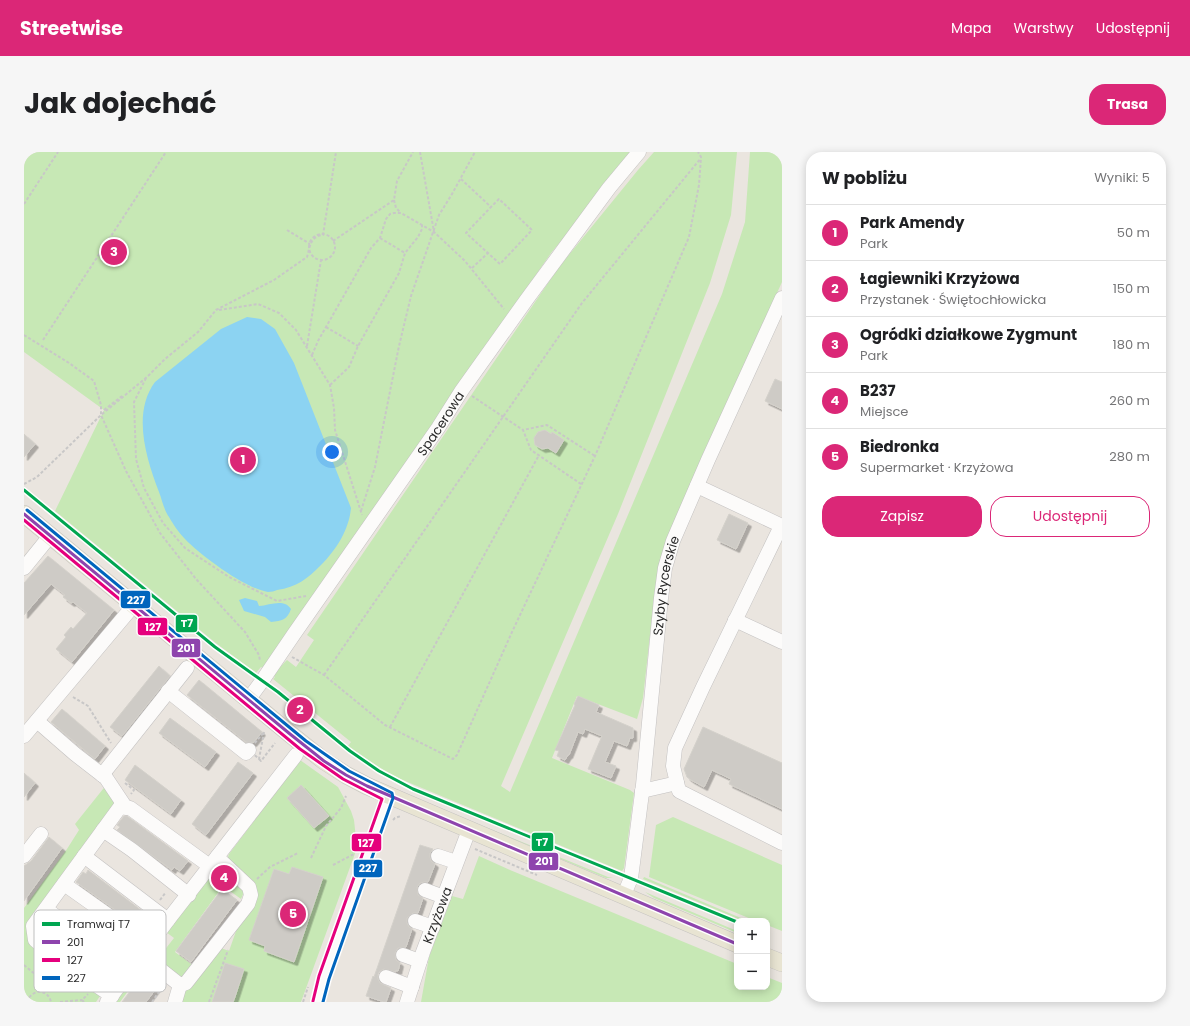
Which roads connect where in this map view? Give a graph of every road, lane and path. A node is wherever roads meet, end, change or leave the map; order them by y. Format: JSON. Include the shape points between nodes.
{"nodes":[{"id":1,"x":58,"y":152,"type":"edge"},
{"id":2,"x":166,"y":152,"type":"edge"},
{"id":3,"x":336,"y":152,"type":"edge"},
{"id":4,"x":413,"y":152,"type":"edge"},
{"id":5,"x":420,"y":152,"type":"edge"},
{"id":6,"x":475,"y":152,"type":"edge"},
{"id":7,"x":639,"y":152,"type":"edge"},
{"id":8,"x":698,"y":152,"type":"edge"},
{"id":9,"x":701,"y":157,"type":"junction"},
{"id":10,"x":461,"y":178,"type":"junction"},
{"id":11,"x":394,"y":200,"type":"junction"},
{"id":12,"x":24,"y":204,"type":"edge"},
{"id":13,"x":491,"y":207,"type":"junction"},
{"id":14,"x":401,"y":213,"type":"junction"},
{"id":15,"x":422,"y":225,"type":"junction"},
{"id":16,"x":287,"y":230,"type":"dead end"},
{"id":17,"x":434,"y":232,"type":"junction"},
{"id":18,"x":323,"y":235,"type":"junction"},
{"id":19,"x":380,"y":238,"type":"junction"},
{"id":20,"x":333,"y":241,"type":"junction"},
{"id":21,"x":310,"y":244,"type":"junction"},
{"id":22,"x":310,"y":249,"type":"junction"},
{"id":23,"x":488,"y":252,"type":"junction"},
{"id":24,"x":404,"y":253,"type":"junction"},
{"id":25,"x":321,"y":260,"type":"junction"},
{"id":26,"x":472,"y":268,"type":"junction"},
{"id":27,"x":782,"y":298,"type":"edge"},
{"id":28,"x":216,"y":310,"type":"junction"},
{"id":29,"x":512,"y":319,"type":"junction"},
{"id":30,"x":326,"y":327,"type":"junction"},
{"id":31,"x":24,"y":335,"type":"edge"},
{"id":32,"x":43,"y":340,"type":"dead end"},
{"id":33,"x":358,"y":346,"type":"junction"},
{"id":34,"x":307,"y":347,"type":"junction"},
{"id":35,"x":312,"y":356,"type":"junction"},
{"id":36,"x":147,"y":377,"type":"junction"},
{"id":37,"x":330,"y":385,"type":"junction"},
{"id":38,"x":462,"y":390,"type":"junction"},
{"id":39,"x":104,"y":410,"type":"dead end"},
{"id":40,"x":101,"y":415,"type":"junction"},
{"id":41,"x":503,"y":418,"type":"junction"},
{"id":42,"x":523,"y":430,"type":"junction"},
{"id":43,"x":539,"y":455,"type":"junction"},
{"id":44,"x":595,"y":456,"type":"junction"},
{"id":45,"x":24,"y":484,"type":"edge"},
{"id":46,"x":581,"y":484,"type":"junction"},
{"id":47,"x":697,"y":486,"type":"junction"},
{"id":48,"x":361,"y":511,"type":"junction"},
{"id":49,"x":24,"y":514,"type":"edge"},
{"id":50,"x":782,"y":526,"type":"edge"},
{"id":51,"x":366,"y":530,"type":"junction"},
{"id":52,"x":50,"y":536,"type":"junction"},
{"id":53,"x":24,"y":568,"type":"edge"},
{"id":54,"x":316,"y":603,"type":"junction"},
{"id":55,"x":134,"y":605,"type":"junction"},
{"id":56,"x":735,"y":620,"type":"junction"},
{"id":57,"x":782,"y":642,"type":"edge"},
{"id":58,"x":282,"y":652,"type":"junction"},
{"id":59,"x":261,"y":667,"type":"dead end"},
{"id":60,"x":187,"y":668,"type":"dead end"},
{"id":61,"x":324,"y":675,"type":"junction"},
{"id":62,"x":168,"y":692,"type":"junction"},
{"id":63,"x":70,"y":695,"type":"dead end"},
{"id":64,"x":248,"y":700,"type":"junction"},
{"id":65,"x":37,"y":721,"type":"junction"},
{"id":66,"x":390,"y":728,"type":"junction"},
{"id":67,"x":24,"y":736,"type":"edge"},
{"id":68,"x":275,"y":743,"type":"dead end"},
{"id":69,"x":118,"y":754,"type":"junction"},
{"id":70,"x":254,"y":755,"type":"joint"},
{"id":71,"x":296,"y":755,"type":"dead end"},
{"id":72,"x":102,"y":775,"type":"junction"},
{"id":73,"x":677,"y":783,"type":"junction"},
{"id":74,"x":642,"y":791,"type":"junction"},
{"id":75,"x":346,"y":796,"type":"dead end"},
{"id":76,"x":388,"y":796,"type":"junction"},
{"id":77,"x":126,"y":808,"type":"junction"},
{"id":78,"x":408,"y":816,"type":"dead end"},
{"id":79,"x":392,"y":822,"type":"dead end"},
{"id":80,"x":103,"y":830,"type":"junction"},
{"id":81,"x":469,"y":830,"type":"junction"},
{"id":82,"x":41,"y":834,"type":"dead end"},
{"id":83,"x":782,"y":843,"type":"edge"},
{"id":84,"x":357,"y":853,"type":"dead end"},
{"id":85,"x":298,"y":854,"type":"dead end"},
{"id":86,"x":24,"y":856,"type":"edge"},
{"id":87,"x":84,"y":856,"type":"junction"},
{"id":88,"x":438,"y":856,"type":"dead end"},
{"id":89,"x":311,"y":858,"type":"dead end"},
{"id":90,"x":214,"y":862,"type":"junction"},
{"id":91,"x":456,"y":862,"type":"junction"},
{"id":92,"x":333,"y":865,"type":"dead end"},
{"id":93,"x":173,"y":882,"type":"junction"},
{"id":94,"x":64,"y":884,"type":"junction"},
{"id":95,"x":249,"y":887,"type":"junction"},
{"id":96,"x":425,"y":890,"type":"dead end"},
{"id":97,"x":189,"y":895,"type":"junction"},
{"id":98,"x":624,"y":895,"type":"junction"},
{"id":99,"x":444,"y":897,"type":"junction"},
{"id":100,"x":46,"y":909,"type":"edge"},
{"id":101,"x":153,"y":909,"type":"joint"},
{"id":102,"x":96,"y":910,"type":"edge"},
{"id":103,"x":168,"y":920,"type":"joint"},
{"id":104,"x":415,"y":921,"type":"dead end"},
{"id":105,"x":166,"y":923,"type":"edge"},
{"id":106,"x":34,"y":925,"type":"edge"},
{"id":107,"x":432,"y":927,"type":"junction"},
{"id":108,"x":34,"y":937,"type":"edge"},
{"id":109,"x":734,"y":943,"type":"edge"},
{"id":110,"x":230,"y":944,"type":"dead end"},
{"id":111,"x":403,"y":955,"type":"dead end"},
{"id":112,"x":770,"y":958,"type":"edge"},
{"id":113,"x":420,"y":961,"type":"junction"},
{"id":114,"x":782,"y":963,"type":"edge"},
{"id":115,"x":24,"y":965,"type":"edge"},
{"id":116,"x":166,"y":971,"type":"edge"},
{"id":117,"x":34,"y":973,"type":"edge"},
{"id":118,"x":386,"y":977,"type":"dead end"},
{"id":119,"x":175,"y":981,"type":"junction"},
{"id":120,"x":412,"y":987,"type":"junction"},
{"id":121,"x":166,"y":989,"type":"edge"},
{"id":122,"x":38,"y":992,"type":"joint"},
{"id":123,"x":100,"y":992,"type":"edge"},
{"id":124,"x":163,"y":992,"type":"edge"},
{"id":125,"x":109,"y":999,"type":"edge"},
{"id":126,"x":82,"y":1000,"type":"dead end"},
{"id":127,"x":27,"y":1002,"type":"edge"},
{"id":128,"x":51,"y":1002,"type":"edge"},
{"id":129,"x":60,"y":1002,"type":"edge"},
{"id":130,"x":152,"y":1002,"type":"edge"},
{"id":131,"x":175,"y":1002,"type":"edge"},
{"id":132,"x":209,"y":1002,"type":"edge"},
{"id":133,"x":318,"y":1002,"type":"edge"},
{"id":134,"x":407,"y":1002,"type":"edge"}],
"edges":[{"from":1,"to":12,"type":"path"},
{"from":2,"to":32,"type":"path"},
{"from":3,"to":18,"type":"path"},
{"from":4,"to":11,"type":"path","via":[[397,181]]},
{"from":5,"to":17,"type":"path"},
{"from":6,"to":10,"type":"path"},
{"from":7,"to":29,"type":"street","name":"Spacerowa"},
{"from":8,"to":9,"type":"path"},
{"from":9,"to":41,"type":"path","via":[[582,303]]},
{"from":9,"to":44,"type":"path","via":[[690,237]]},
{"from":10,"to":13,"type":"path"},
{"from":10,"to":17,"type":"path","via":[[439,215]]},
{"from":11,"to":14,"type":"path","via":[[396,208]]},
{"from":11,"to":20,"type":"path"},
{"from":13,"to":23,"type":"path","via":[[466,233]]},
{"from":13,"to":23,"type":"path","via":[[498,199],[532,230],[500,264]]},
{"from":14,"to":15,"type":"path"},
{"from":14,"to":19,"type":"path","via":[[390,214]]},
{"from":15,"to":17,"type":"path"},
{"from":15,"to":24,"type":"path","via":[[418,237]]},
{"from":16,"to":21,"type":"path"},
{"from":17,"to":26,"type":"path"},
{"from":17,"to":48,"type":"path","via":[[410,303],[375,467]]},
{"from":18,"to":20,"type":"path"},
{"from":18,"to":21,"type":"path","via":[[314,238]]},
{"from":19,"to":24,"type":"path"},
{"from":19,"to":30,"type":"path","via":[[371,248]]},
{"from":20,"to":25,"type":"path","via":[[334,253],[329,259]]},
{"from":21,"to":22,"type":"path"},
{"from":22,"to":25,"type":"path","via":[[313,256]]},
{"from":22,"to":28,"type":"path","via":[[307,258],[274,280]]},
{"from":23,"to":26,"type":"path"},
{"from":24,"to":33,"type":"path","via":[[399,273]]},
{"from":25,"to":34,"type":"path"},
{"from":26,"to":29,"type":"path"},
{"from":27,"to":47,"type":"street","name":"Szyby Rycerskie"},
{"from":28,"to":34,"type":"path","via":[[258,304],[279,313],[296,330]]},
{"from":28,"to":36,"type":"path","via":[[198,332]]},
{"from":29,"to":38,"type":"street","name":"Spacerowa"},
{"from":30,"to":33,"type":"path"},
{"from":30,"to":35,"type":"path"},
{"from":31,"to":40,"type":"path","via":[[94,381],[101,404]]},
{"from":33,"to":37,"type":"path","via":[[349,367]]},
{"from":34,"to":35,"type":"path"},
{"from":35,"to":37,"type":"path"},
{"from":36,"to":39,"type":"path"},
{"from":36,"to":40,"type":"path"},
{"from":36,"to":54,"type":"path","via":[[134,402],[136,459],[144,488],[163,523],[185,548],[229,577],[277,601],[306,596]]},
{"from":37,"to":48,"type":"path","via":[[335,430]]},
{"from":38,"to":41,"type":"path"},
{"from":38,"to":51,"type":"street","name":"Spacerowa"},
{"from":40,"to":45,"type":"path","via":[[37,477]]},
{"from":40,"to":59,"type":"path","via":[[126,472],[160,533],[196,579],[245,632],[259,655]]},
{"from":41,"to":42,"type":"path"},
{"from":41,"to":61,"type":"path"},
{"from":42,"to":43,"type":"path","via":[[531,450]]},
{"from":42,"to":44,"type":"path","via":[[547,426]]},
{"from":43,"to":46,"type":"path"},
{"from":43,"to":66,"type":"path"},
{"from":44,"to":46,"type":"path"},
{"from":46,"to":66,"type":"path","via":[[457,755],[453,759]]},
{"from":47,"to":50,"type":"street"},
{"from":47,"to":74,"type":"street","name":"Szyby Rycerskie","via":[[673,541],[665,568]]},
{"from":48,"to":51,"type":"path"},
{"from":49,"to":52,"type":"main road"},
{"from":50,"to":56,"type":"street"},
{"from":51,"to":54,"type":"street","name":"Spacerowa"},
{"from":52,"to":53,"type":"street"},
{"from":52,"to":55,"type":"main road"},
{"from":54,"to":58,"type":"street","name":"Spacerowa"},
{"from":55,"to":64,"type":"main road"},
{"from":55,"to":65,"type":"street"},
{"from":56,"to":57,"type":"street"},
{"from":56,"to":73,"type":"street","via":[[675,748],[673,766]]},
{"from":58,"to":61,"type":"path"},
{"from":58,"to":64,"type":"street","name":"Spacerowa"},
{"from":60,"to":62,"type":"street"},
{"from":61,"to":66,"type":"path"},
{"from":62,"to":69,"type":"street"},
{"from":62,"to":70,"type":"street","via":[[246,753]]},
{"from":63,"to":69,"type":"path","via":[[88,706]]},
{"from":64,"to":76,"type":"main road","via":[[324,761]]},
{"from":65,"to":67,"type":"street"},
{"from":65,"to":72,"type":"street"},
{"from":68,"to":70,"type":"path","via":[[262,761]]},
{"from":69,"to":72,"type":"street"},
{"from":71,"to":90,"type":"street"},
{"from":72,"to":77,"type":"street"},
{"from":73,"to":74,"type":"street"},
{"from":73,"to":83,"type":"street","via":[[679,791]]},
{"from":74,"to":98,"type":"street","name":"Szyby Rycerskie","via":[[631,878]]},
{"from":75,"to":89,"type":"path","via":[[341,808],[326,826]]},
{"from":76,"to":81,"type":"main road"},
{"from":76,"to":133,"type":"street","via":[[324,978]]},
{"from":77,"to":80,"type":"street","via":[[120,807]]},
{"from":77,"to":90,"type":"street","via":[[130,808]]},
{"from":78,"to":79,"type":"path","via":[[395,818]]},
{"from":80,"to":87,"type":"street"},
{"from":80,"to":93,"type":"street"},
{"from":81,"to":91,"type":"street","name":"Krzyżowa"},
{"from":81,"to":98,"type":"main road"},
{"from":82,"to":86,"type":"street"},
{"from":84,"to":92,"type":"path"},
{"from":85,"to":95,"type":"path","via":[[270,867]]},
{"from":87,"to":94,"type":"street"},
{"from":87,"to":101,"type":"street"},
{"from":88,"to":91,"type":"street"},
{"from":90,"to":95,"type":"street"},
{"from":90,"to":97,"type":"street"},
{"from":91,"to":99,"type":"street","name":"Krzyżowa"},
{"from":93,"to":97,"type":"street"},
{"from":93,"to":101,"type":"path"},
{"from":94,"to":100,"type":"street"},
{"from":94,"to":102,"type":"street"},
{"from":95,"to":119,"type":"street","via":[[251,896],[248,904],[186,983]]},
{"from":96,"to":99,"type":"street"},
{"from":97,"to":103,"type":"street"},
{"from":98,"to":109,"type":"main road"},
{"from":99,"to":107,"type":"street","name":"Krzyżowa"},
{"from":103,"to":105,"type":"street"},
{"from":104,"to":107,"type":"street"},
{"from":106,"to":108,"type":"street"},
{"from":107,"to":113,"type":"street","name":"Krzyżowa"},
{"from":110,"to":132,"type":"path"},
{"from":111,"to":113,"type":"street"},
{"from":112,"to":114,"type":"main road"},
{"from":113,"to":120,"type":"street","name":"Krzyżowa"},
{"from":115,"to":117,"type":"path"},
{"from":116,"to":119,"type":"street"},
{"from":118,"to":120,"type":"street"},
{"from":119,"to":121,"type":"path"},
{"from":119,"to":131,"type":"street"},
{"from":120,"to":134,"type":"street","name":"Krzyżowa"},
{"from":122,"to":127,"type":"path","via":[[31,995]]},
{"from":122,"to":128,"type":"path","via":[[46,993]]},
{"from":123,"to":125,"type":"street"},
{"from":124,"to":130,"type":"path"},
{"from":126,"to":129,"type":"path"}]}
